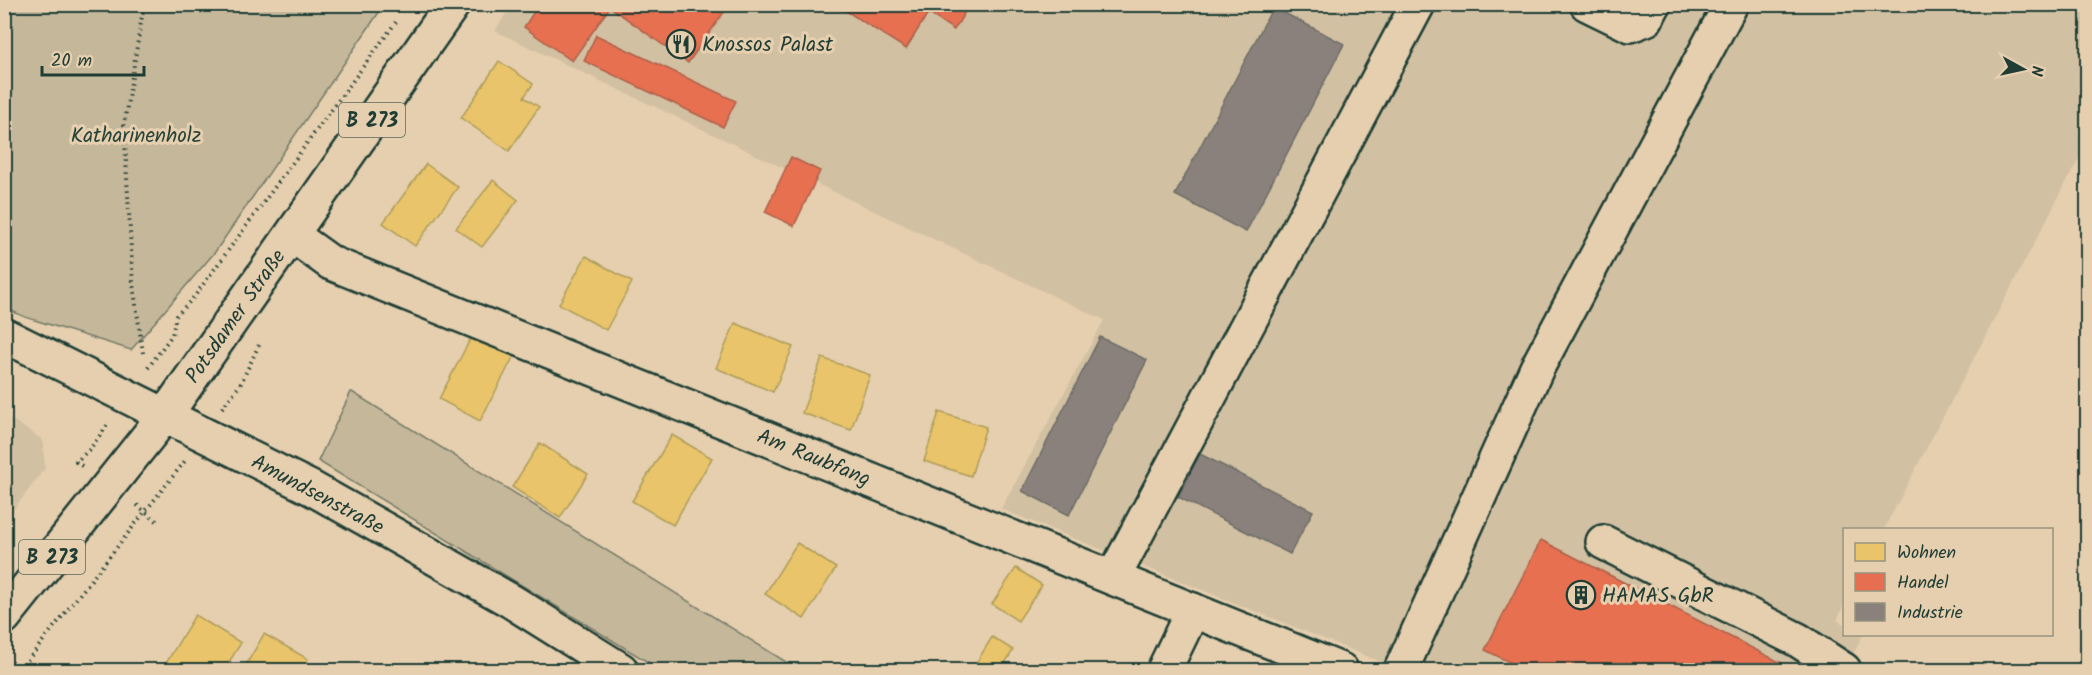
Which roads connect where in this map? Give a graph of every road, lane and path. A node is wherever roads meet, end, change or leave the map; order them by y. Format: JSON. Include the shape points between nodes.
{"nodes":[{"id":1,"x":144,"y":4,"type":"edge"},
{"id":2,"x":453,"y":4,"type":"edge"},
{"id":3,"x":1418,"y":4,"type":"edge"},
{"id":4,"x":1587,"y":4,"type":"edge"},
{"id":5,"x":1654,"y":4,"type":"edge"},
{"id":6,"x":1731,"y":4,"type":"edge"},
{"id":7,"x":401,"y":14,"type":"dead end"},
{"id":8,"x":292,"y":235,"type":"junction"},
{"id":9,"x":4,"y":335,"type":"edge"},
{"id":10,"x":142,"y":353,"type":"dead end"},
{"id":11,"x":129,"y":396,"type":"junction"},
{"id":12,"x":166,"y":414,"type":"junction"},
{"id":13,"x":90,"y":449,"type":"dead end"},
{"id":14,"x":76,"y":462,"type":"dead end"},
{"id":15,"x":182,"y":465,"type":"dead end"},
{"id":16,"x":137,"y":505,"type":"dead end"},
{"id":17,"x":146,"y":511,"type":"junction"},
{"id":18,"x":158,"y":522,"type":"dead end"},
{"id":19,"x":1604,"y":542,"type":"dead end"},
{"id":20,"x":1113,"y":578,"type":"junction"},
{"id":21,"x":1193,"y":610,"type":"junction"},
{"id":22,"x":4,"y":617,"type":"edge"},
{"id":23,"x":20,"y":670,"type":"edge"},
{"id":24,"x":621,"y":670,"type":"edge"},
{"id":25,"x":1164,"y":670,"type":"edge"},
{"id":26,"x":1341,"y":670,"type":"edge"},
{"id":27,"x":1401,"y":670,"type":"edge"},
{"id":28,"x":1844,"y":670,"type":"edge"}],
"edges":[{"from":1,"to":10,"type":"path","via":[[124,125],[133,284]]},
{"from":2,"to":8,"type":"street","name":"Potsdamer Straße","number":"B 273"},
{"from":3,"to":20,"type":"street"},
{"from":4,"to":5,"type":"street","via":[[1630,25],[1646,19]]},
{"from":6,"to":27,"type":"street","via":[[1537,368]]},
{"from":7,"to":11,"type":"path","via":[[194,297],[176,316],[172,335]]},
{"from":8,"to":12,"type":"street","name":"Potsdamer Straße","number":"B 273"},
{"from":8,"to":20,"type":"street","name":"Am Raubfang","via":[[331,262]]},
{"from":9,"to":11,"type":"street","name":"Amundsenstraße"},
{"from":11,"to":12,"type":"street","name":"Amundsenstraße"},
{"from":12,"to":22,"type":"street","name":"Potsdamer Straße","number":"B 273"},
{"from":12,"to":24,"type":"street","name":"Amundsenstraße","via":[[323,494],[511,601]]},
{"from":13,"to":14,"type":"path"},
{"from":15,"to":17,"type":"path"},
{"from":16,"to":17,"type":"path"},
{"from":17,"to":18,"type":"path"},
{"from":17,"to":23,"type":"path"},
{"from":19,"to":28,"type":"street","via":[[1798,640]]},
{"from":20,"to":21,"type":"street","name":"Am Raubfang"},
{"from":21,"to":25,"type":"street"},
{"from":21,"to":26,"type":"street","name":"Am Raubfang"}]}
